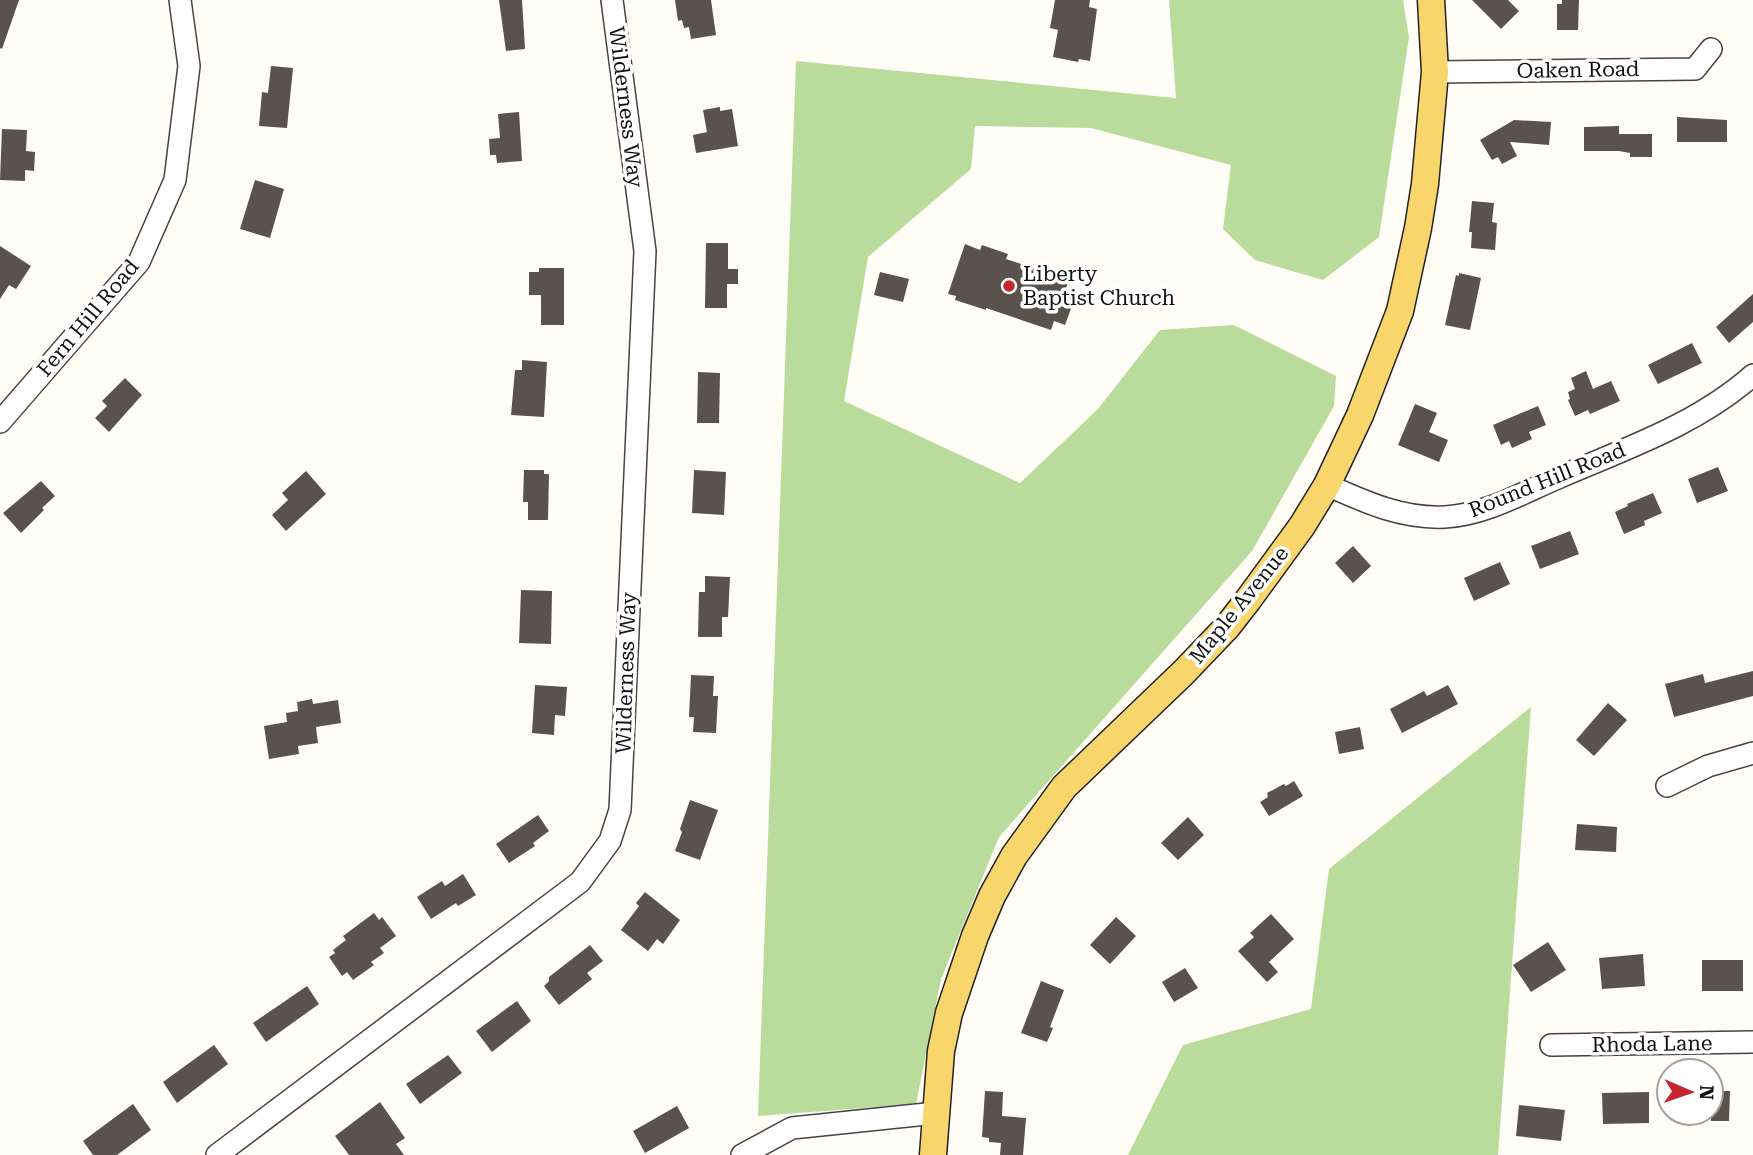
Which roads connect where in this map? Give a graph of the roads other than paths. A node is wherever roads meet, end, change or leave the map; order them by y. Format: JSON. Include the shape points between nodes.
{"nodes":[{"id":1,"x":180,"y":0,"type":"edge"},
{"id":2,"x":612,"y":0,"type":"edge"},
{"id":3,"x":1431,"y":0,"type":"edge"},
{"id":4,"x":1711,"y":49,"type":"dead end"},
{"id":5,"x":1435,"y":72,"type":"junction"},
{"id":6,"x":1753,"y":375,"type":"edge"},
{"id":7,"x":0,"y":422,"type":"edge"},
{"id":8,"x":1327,"y":485,"type":"junction"},
{"id":9,"x":1753,"y":753,"type":"edge"},
{"id":10,"x":1667,"y":786,"type":"dead end"},
{"id":11,"x":1753,"y":1042,"type":"edge"},
{"id":12,"x":1551,"y":1045,"type":"dead end"},
{"id":13,"x":936,"y":1113,"type":"junction"},
{"id":14,"x":217,"y":1155,"type":"edge"},
{"id":15,"x":742,"y":1155,"type":"edge"},
{"id":16,"x":933,"y":1155,"type":"edge"}],
"edges":[{"from":1,"to":7,"type":"street","name":"Fern Hill Road","via":[[189,66],[175,180],[138,262]]},
{"from":2,"to":14,"type":"street","name":"Wilderness Way","via":[[645,251],[621,797],[610,841],[580,882]]},
{"from":3,"to":5,"type":"main road","name":"Maple Avenue"},
{"from":4,"to":5,"type":"street","name":"Oaken Road","via":[[1695,69]]},
{"from":5,"to":8,"type":"main road","name":"Maple Avenue","via":[[1425,184],[1399,311],[1360,415]]},
{"from":6,"to":8,"type":"street","name":"Round Hill Road","via":[[1685,423],[1467,514],[1429,517],[1396,512]]},
{"from":8,"to":13,"type":"main road","name":"Maple Avenue","via":[[1227,627],[1064,787],[1014,856],[992,896],[960,976],[942,1051]]},
{"from":9,"to":10,"type":"street","via":[[1708,766]]},
{"from":11,"to":12,"type":"street","name":"Rhoda Lane"},
{"from":13,"to":15,"type":"street","via":[[792,1128]]},
{"from":13,"to":16,"type":"main road","name":"Maple Avenue"}]}
